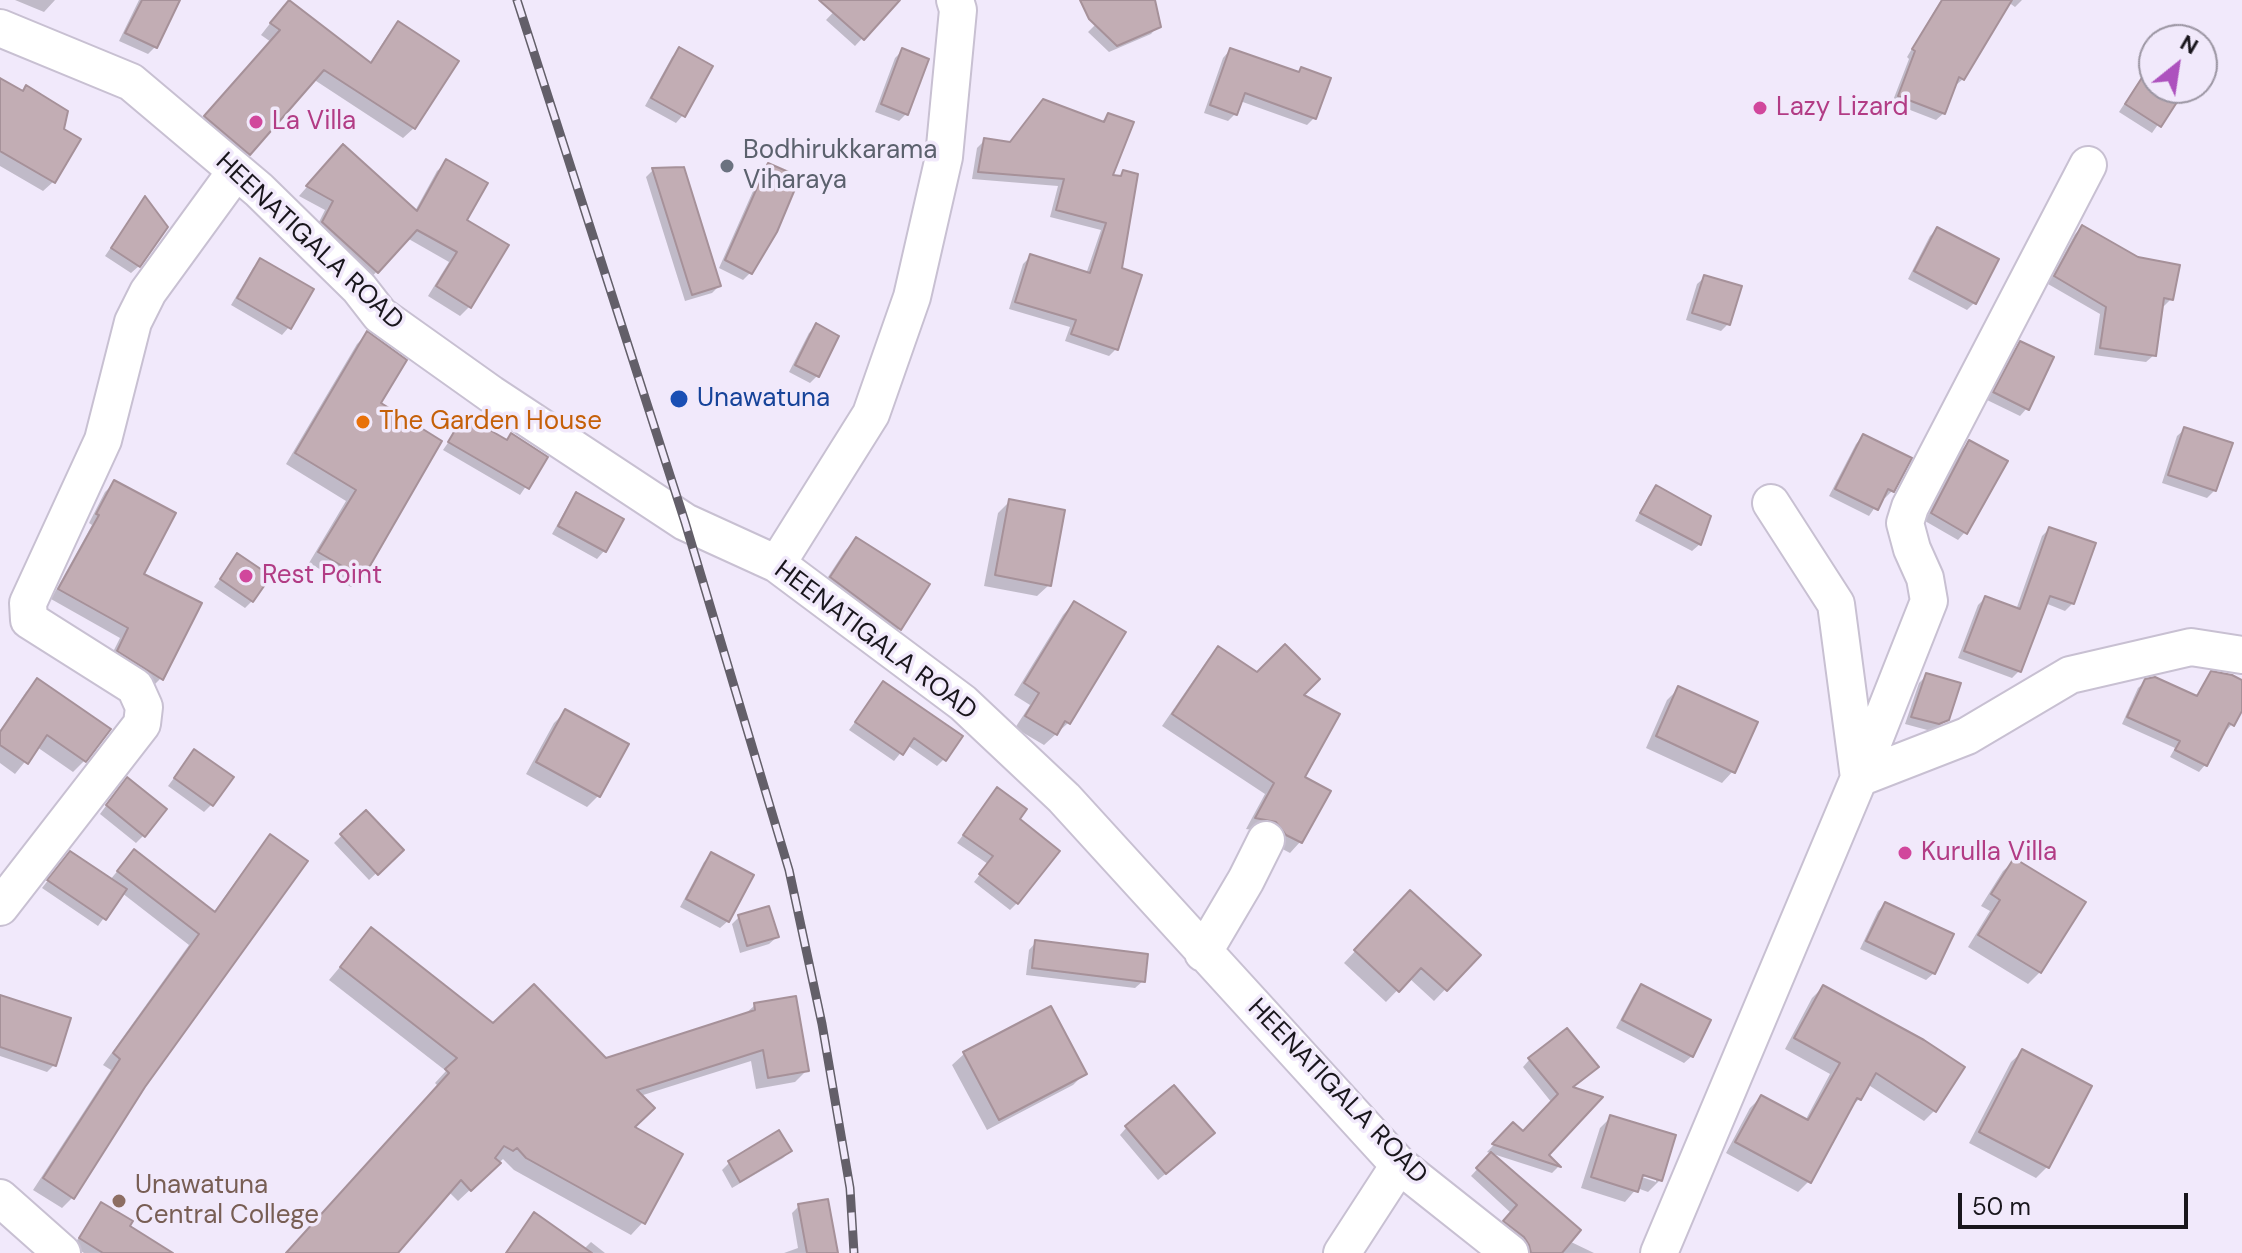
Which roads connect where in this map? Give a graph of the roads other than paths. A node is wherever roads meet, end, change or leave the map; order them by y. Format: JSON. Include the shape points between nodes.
{"nodes":[{"id":1,"x":955,"y":0,"type":"edge"},
{"id":2,"x":0,"y":28,"type":"edge"},
{"id":3,"x":2088,"y":165,"type":"dead end"},
{"id":4,"x":236,"y":171,"type":"junction"},
{"id":5,"x":1771,"y":503,"type":"dead end"},
{"id":6,"x":777,"y":564,"type":"junction"},
{"id":7,"x":2242,"y":655,"type":"edge"},
{"id":8,"x":1859,"y":778,"type":"junction"},
{"id":9,"x":1266,"y":840,"type":"dead end"},
{"id":10,"x":0,"y":907,"type":"edge"},
{"id":11,"x":1203,"y":953,"type":"junction"},
{"id":12,"x":1399,"y":1165,"type":"junction"},
{"id":13,"x":0,"y":1198,"type":"edge"},
{"id":14,"x":62,"y":1253,"type":"edge"},
{"id":15,"x":1342,"y":1253,"type":"edge"},
{"id":16,"x":1510,"y":1253,"type":"edge"},
{"id":17,"x":1659,"y":1253,"type":"edge"}],
"edges":[{"from":1,"to":6,"type":"street","via":[[944,157],[912,297],[871,414]]},
{"from":2,"to":4,"type":"street","name":"HEENATIGALA ROAD","via":[[131,82]]},
{"from":3,"to":8,"type":"street","via":[[1910,507],[1905,523],[1929,601]]},
{"from":4,"to":6,"type":"street","name":"HEENATIGALA ROAD","via":[[359,288],[380,315],[685,522]]},
{"from":4,"to":10,"type":"street","via":[[148,292],[133,322],[103,440],[28,603],[29,620],[135,687],[144,707],[142,724]]},
{"from":5,"to":8,"type":"street","via":[[1836,604]]},
{"from":6,"to":11,"type":"street","name":"HEENATIGALA ROAD","via":[[963,703],[1064,798]]},
{"from":7,"to":8,"type":"street","via":[[2191,647],[2070,675],[1967,736]]},
{"from":8,"to":17,"type":"street"},
{"from":9,"to":11,"type":"street"},
{"from":11,"to":12,"type":"street","name":"HEENATIGALA ROAD"},
{"from":12,"to":15,"type":"street"},
{"from":12,"to":16,"type":"street","name":"HEENATIGALA ROAD"},
{"from":13,"to":14,"type":"street"}]}
